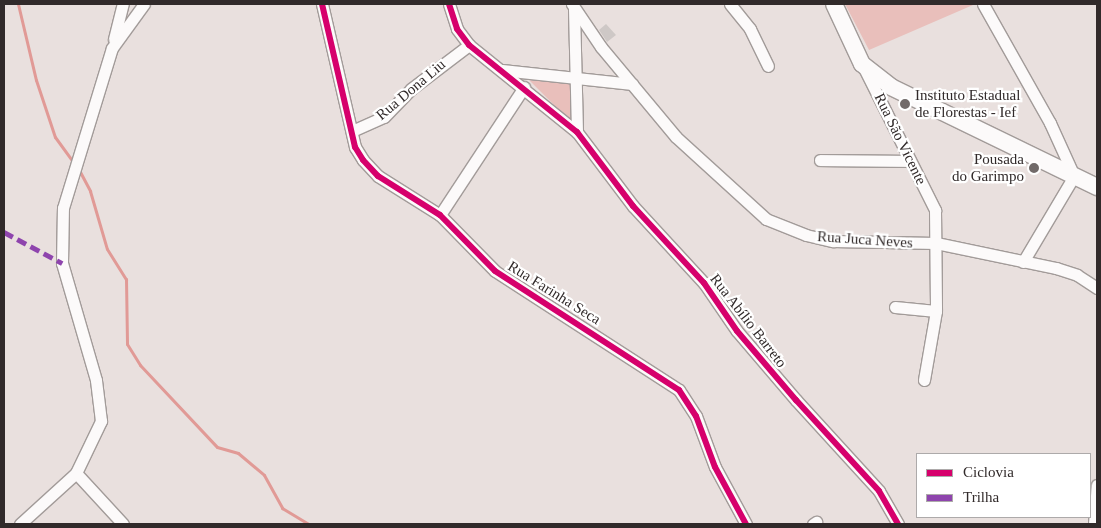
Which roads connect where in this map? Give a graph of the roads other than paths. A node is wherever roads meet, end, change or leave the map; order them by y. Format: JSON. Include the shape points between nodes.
{"nodes":[{"id":1,"x":123,"y":4,"type":"edge"},
{"id":2,"x":144,"y":4,"type":"edge"},
{"id":3,"x":322,"y":4,"type":"edge"},
{"id":4,"x":449,"y":4,"type":"edge"},
{"id":5,"x":730,"y":4,"type":"edge"},
{"id":6,"x":834,"y":4,"type":"edge"},
{"id":7,"x":983,"y":4,"type":"edge"},
{"id":8,"x":573,"y":6,"type":"edge"},
{"id":9,"x":469,"y":45,"type":"junction"},
{"id":10,"x":112,"y":48,"type":"junction"},
{"id":11,"x":862,"y":64,"type":"junction"},
{"id":12,"x":768,"y":66,"type":"dead end"},
{"id":13,"x":497,"y":70,"type":"junction"},
{"id":14,"x":577,"y":80,"type":"junction"},
{"id":15,"x":632,"y":84,"type":"junction"},
{"id":16,"x":524,"y":87,"type":"junction"},
{"id":17,"x":352,"y":131,"type":"junction"},
{"id":18,"x":577,"y":132,"type":"junction"},
{"id":19,"x":820,"y":160,"type":"dead end"},
{"id":20,"x":910,"y":162,"type":"junction"},
{"id":21,"x":1074,"y":176,"type":"junction"},
{"id":22,"x":1097,"y":187,"type":"edge"},
{"id":23,"x":440,"y":215,"type":"junction"},
{"id":24,"x":936,"y":243,"type":"junction"},
{"id":25,"x":1023,"y":262,"type":"junction"},
{"id":26,"x":1097,"y":288,"type":"edge"},
{"id":27,"x":894,"y":307,"type":"dead end"},
{"id":28,"x":936,"y":311,"type":"junction"},
{"id":29,"x":924,"y":380,"type":"dead end"},
{"id":30,"x":76,"y":473,"type":"junction"},
{"id":31,"x":1097,"y":486,"type":"edge"},
{"id":32,"x":20,"y":524,"type":"edge"},
{"id":33,"x":123,"y":524,"type":"edge"},
{"id":34,"x":746,"y":524,"type":"edge"},
{"id":35,"x":898,"y":524,"type":"edge"},
{"id":36,"x":1094,"y":524,"type":"edge"}],
"edges":[{"from":1,"to":10,"type":"street"},
{"from":2,"to":10,"type":"street"},
{"from":3,"to":17,"type":"street","name":"Rua Farinha Seca"},
{"from":4,"to":9,"type":"street","name":"Rua Abílio Barreto","via":[[457,29]]},
{"from":5,"to":12,"type":"street","via":[[750,29]]},
{"from":6,"to":11,"type":"street"},
{"from":7,"to":21,"type":"street","via":[[1050,123]]},
{"from":8,"to":14,"type":"street"},
{"from":8,"to":15,"type":"street","name":"Rua Juca Neves"},
{"from":9,"to":13,"type":"street","name":"Rua Abílio Barreto"},
{"from":9,"to":17,"type":"street","name":"Rua Dona Liu","via":[[411,89],[384,116]]},
{"from":10,"to":30,"type":"street","via":[[63,208],[62,264],[102,408],[97,433]]},
{"from":11,"to":20,"type":"street","name":"Rua São Vicente"},
{"from":11,"to":21,"type":"street","via":[[891,87]]},
{"from":13,"to":14,"type":"street"},
{"from":13,"to":16,"type":"street","name":"Rua Abílio Barreto"},
{"from":14,"to":15,"type":"street"},
{"from":14,"to":18,"type":"street"},
{"from":15,"to":24,"type":"street","name":"Rua Juca Neves","via":[[676,137],[766,219],[806,235],[833,241]]},
{"from":16,"to":18,"type":"street","name":"Rua Abílio Barreto"},
{"from":16,"to":23,"type":"street"},
{"from":17,"to":23,"type":"street","name":"Rua Farinha Seca","via":[[354,147],[378,176]]},
{"from":18,"to":35,"type":"street","name":"Rua Abílio Barreto","via":[[633,206],[704,283],[737,331],[879,491]]},
{"from":19,"to":20,"type":"street"},
{"from":20,"to":24,"type":"street","name":"Rua São Vicente","via":[[919,182],[933,199]]},
{"from":21,"to":22,"type":"street"},
{"from":21,"to":25,"type":"street"},
{"from":23,"to":34,"type":"street","name":"Rua Farinha Seca","via":[[495,271],[679,390],[696,416],[715,467]]},
{"from":24,"to":25,"type":"street","name":"Rua Juca Neves"},
{"from":24,"to":28,"type":"street","name":"Rua São Vicente"},
{"from":25,"to":26,"type":"street","name":"Rua Juca Neves","via":[[1078,275]]},
{"from":27,"to":28,"type":"street"},
{"from":28,"to":29,"type":"street","name":"Rua São Vicente"},
{"from":30,"to":32,"type":"street"},
{"from":30,"to":33,"type":"street"},
{"from":31,"to":36,"type":"street"}]}
